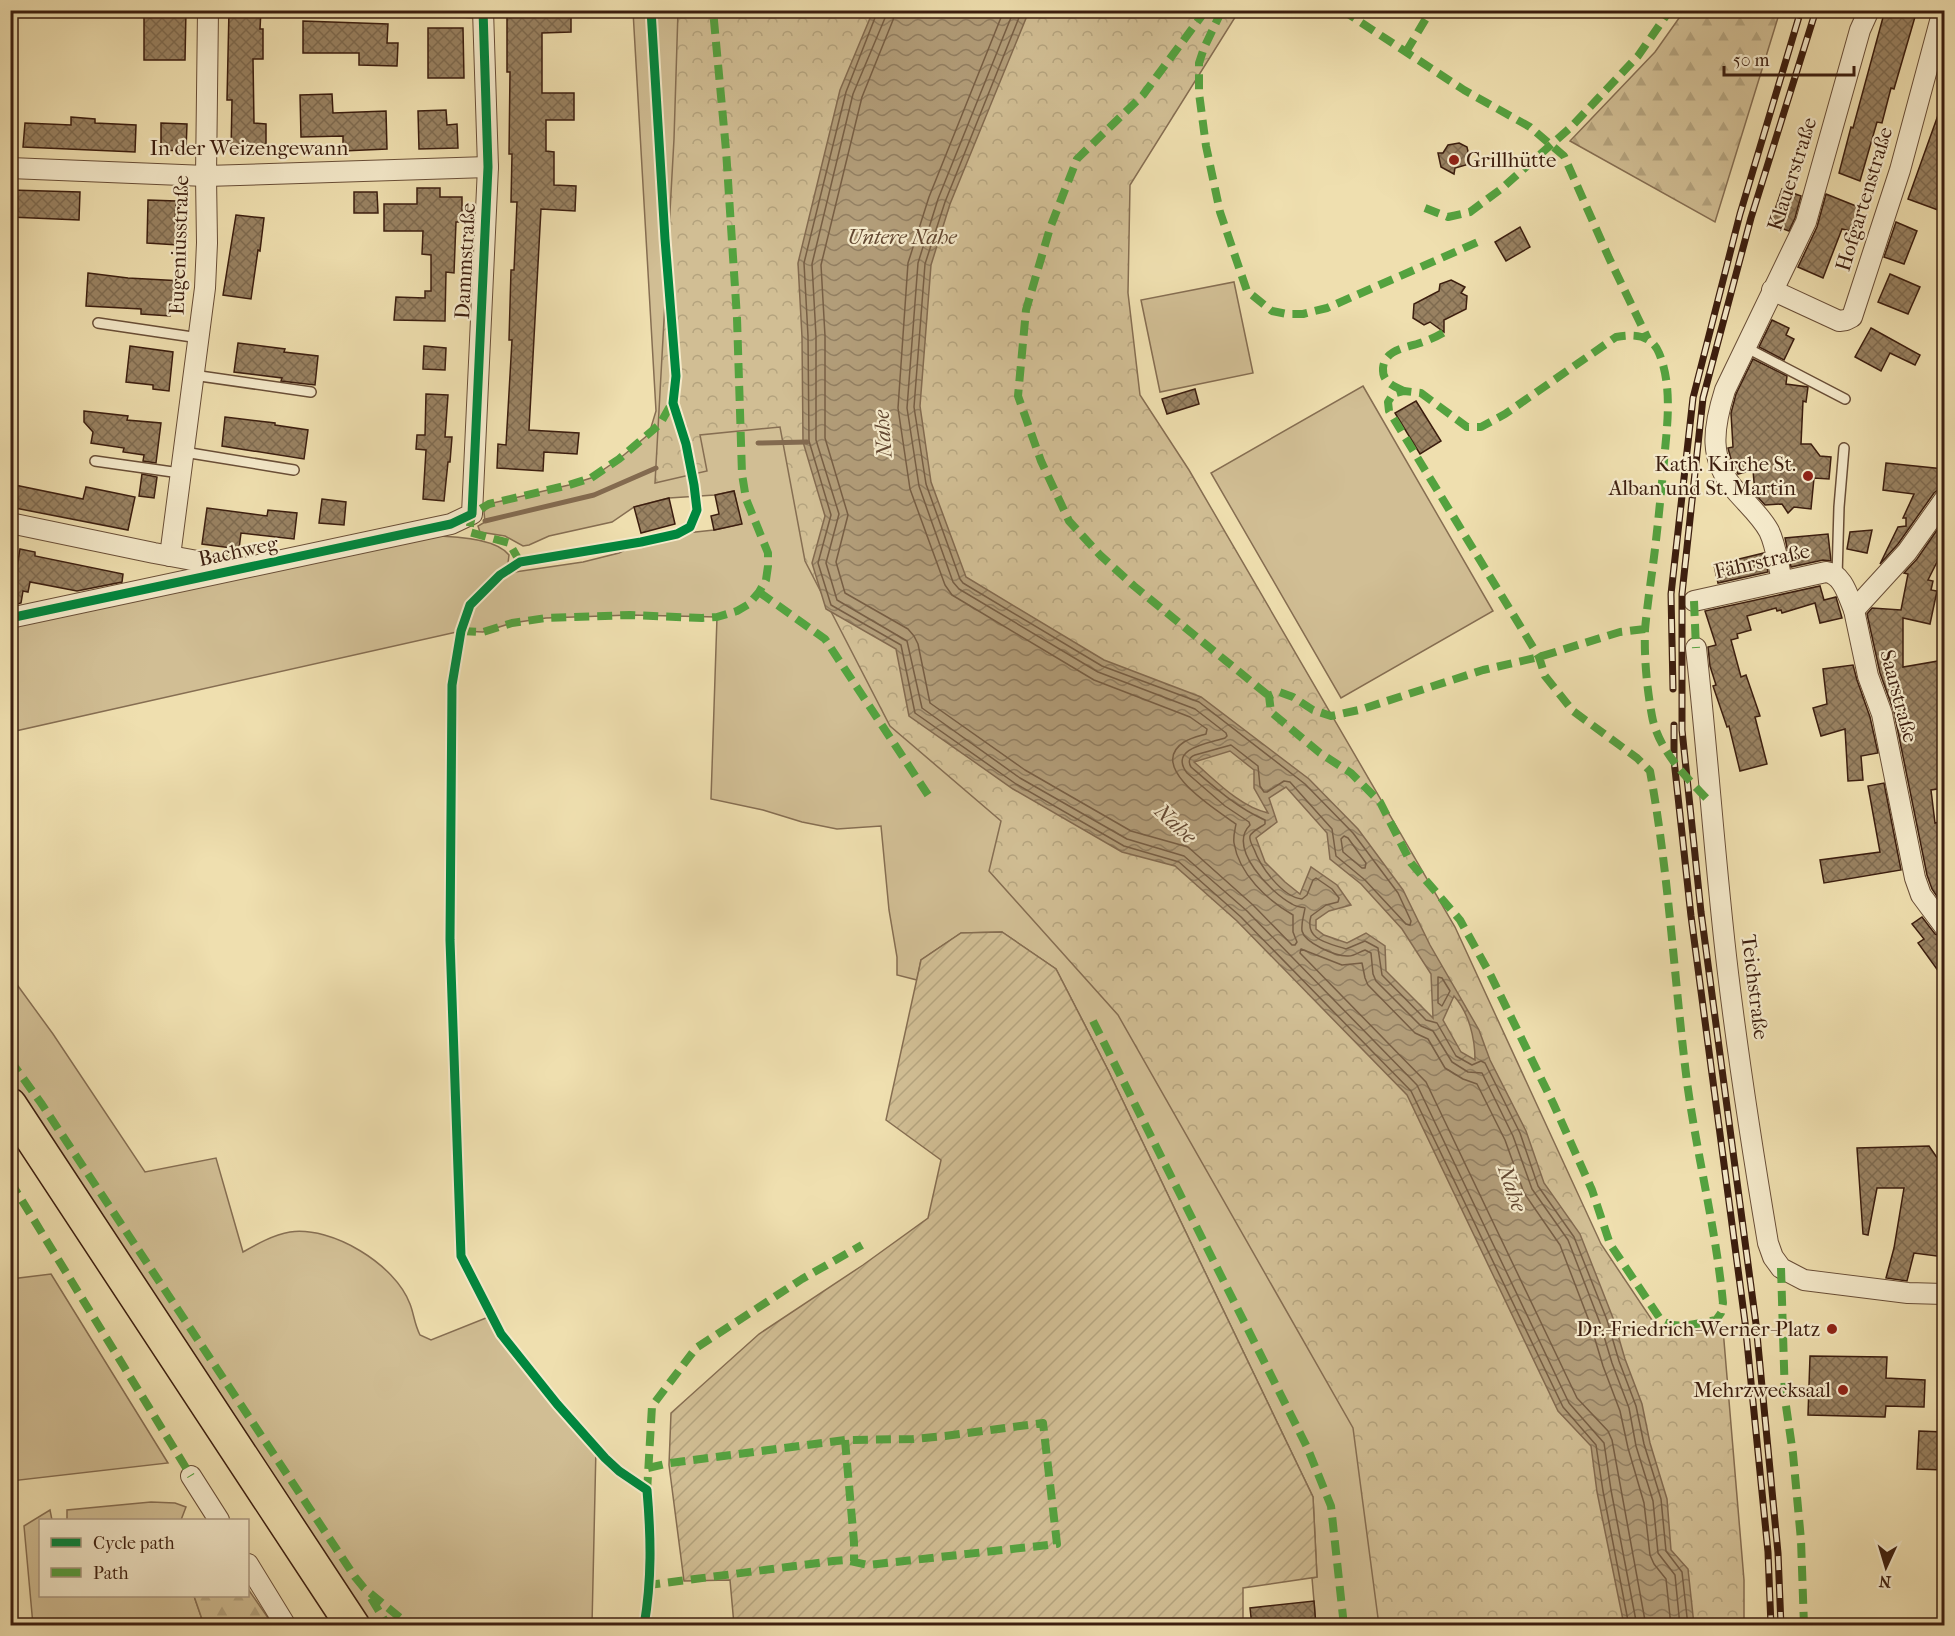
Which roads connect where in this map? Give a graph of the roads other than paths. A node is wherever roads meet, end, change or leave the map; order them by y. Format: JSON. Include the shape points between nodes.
{"nodes":[{"id":1,"x":208,"y":10,"type":"edge"},
{"id":2,"x":423,"y":10,"type":"edge"},
{"id":3,"x":1869,"y":10,"type":"edge"},
{"id":4,"x":1943,"y":10,"type":"edge"},
{"id":5,"x":483,"y":12,"type":"edge"},
{"id":6,"x":10,"y":168,"type":"edge"},
{"id":7,"x":488,"y":168,"type":"junction"},
{"id":8,"x":206,"y":176,"type":"junction"},
{"id":9,"x":1772,"y":290,"type":"junction"},
{"id":10,"x":98,"y":323,"type":"dead end"},
{"id":11,"x":199,"y":338,"type":"junction"},
{"id":12,"x":1745,"y":347,"type":"junction"},
{"id":13,"x":193,"y":375,"type":"junction"},
{"id":14,"x":311,"y":392,"type":"dead end"},
{"id":15,"x":1845,"y":399,"type":"dead end"},
{"id":16,"x":1844,"y":448,"type":"dead end"},
{"id":17,"x":183,"y":452,"type":"junction"},
{"id":18,"x":95,"y":461,"type":"dead end"},
{"id":19,"x":294,"y":470,"type":"dead end"},
{"id":20,"x":180,"y":473,"type":"junction"},
{"id":21,"x":1944,"y":500,"type":"edge"},
{"id":22,"x":472,"y":514,"type":"joint"},
{"id":23,"x":10,"y":523,"type":"edge"},
{"id":24,"x":170,"y":556,"type":"junction"},
{"id":25,"x":239,"y":568,"type":"junction"},
{"id":26,"x":1837,"y":577,"type":"junction"},
{"id":27,"x":1782,"y":580,"type":"junction"},
{"id":28,"x":1694,"y":601,"type":"dead end"},
{"id":29,"x":1854,"y":610,"type":"junction"},
{"id":30,"x":10,"y":618,"type":"edge"},
{"id":31,"x":1696,"y":648,"type":"dead end"},
{"id":32,"x":1944,"y":926,"type":"edge"},
{"id":33,"x":10,"y":1105,"type":"edge"},
{"id":34,"x":10,"y":1138,"type":"edge"},
{"id":35,"x":1944,"y":1294,"type":"edge"},
{"id":36,"x":191,"y":1476,"type":"dead end"},
{"id":37,"x":218,"y":1519,"type":"edge"},
{"id":38,"x":249,"y":1566,"type":"edge"},
{"id":39,"x":286,"y":1626,"type":"edge"},
{"id":40,"x":334,"y":1626,"type":"edge"},
{"id":41,"x":353,"y":1626,"type":"edge"}],
"edges":[{"from":1,"to":8,"type":"street","name":"Eugeniusstraße"},
{"from":2,"to":5,"type":"lane","name":"Dammstraße"},
{"from":3,"to":9,"type":"street","name":"Klauerstraße","via":[[1806,222]]},
{"from":4,"to":9,"type":"street","name":"Hofgartenstraße","via":[[1900,170],[1852,317],[1839,321]]},
{"from":5,"to":7,"type":"street","name":"Dammstraße"},
{"from":6,"to":8,"type":"street","name":"In der Weizengewann"},
{"from":7,"to":8,"type":"street","name":"In der Weizengewann"},
{"from":7,"to":22,"type":"street","name":"Dammstraße"},
{"from":8,"to":11,"type":"street","name":"Eugeniusstraße","via":[[207,243]]},
{"from":9,"to":12,"type":"street","name":"Klauerstraße"},
{"from":10,"to":11,"type":"lane","name":"Eugeniusstraße"},
{"from":11,"to":13,"type":"street","name":"Eugeniusstraße"},
{"from":12,"to":15,"type":"lane"},
{"from":12,"to":27,"type":"street","name":"Klauerstraße","via":[[1720,405],[1715,439],[1717,459],[1724,476],[1770,532]]},
{"from":13,"to":14,"type":"lane"},
{"from":13,"to":17,"type":"street","name":"Eugeniusstraße"},
{"from":16,"to":26,"type":"lane"},
{"from":17,"to":19,"type":"lane"},
{"from":17,"to":20,"type":"street","name":"Eugeniusstraße"},
{"from":18,"to":20,"type":"lane"},
{"from":20,"to":24,"type":"street","name":"Eugeniusstraße"},
{"from":21,"to":29,"type":"street","via":[[1907,552]]},
{"from":22,"to":25,"type":"street","name":"Bachweg","via":[[451,524]]},
{"from":23,"to":24,"type":"street","name":"Bachweg"},
{"from":24,"to":25,"type":"street","name":"Bachweg"},
{"from":25,"to":30,"type":"street","name":"Bachweg"},
{"from":26,"to":27,"type":"street","name":"Fährstraße","via":[[1826,572]]},
{"from":26,"to":29,"type":"street","name":"Fährstraße"},
{"from":27,"to":28,"type":"street","name":"Fährstraße"},
{"from":29,"to":32,"type":"street","name":"Saarstraße","via":[[1868,676],[1882,714],[1915,878],[1921,895]]},
{"from":31,"to":35,"type":"street","name":"Teichstraße","via":[[1728,974],[1752,1148],[1773,1257],[1792,1275],[1837,1288]]},
{"from":33,"to":41,"type":"highway"},
{"from":34,"to":40,"type":"highway"},
{"from":36,"to":37,"type":"street"},
{"from":38,"to":39,"type":"street"}]}
